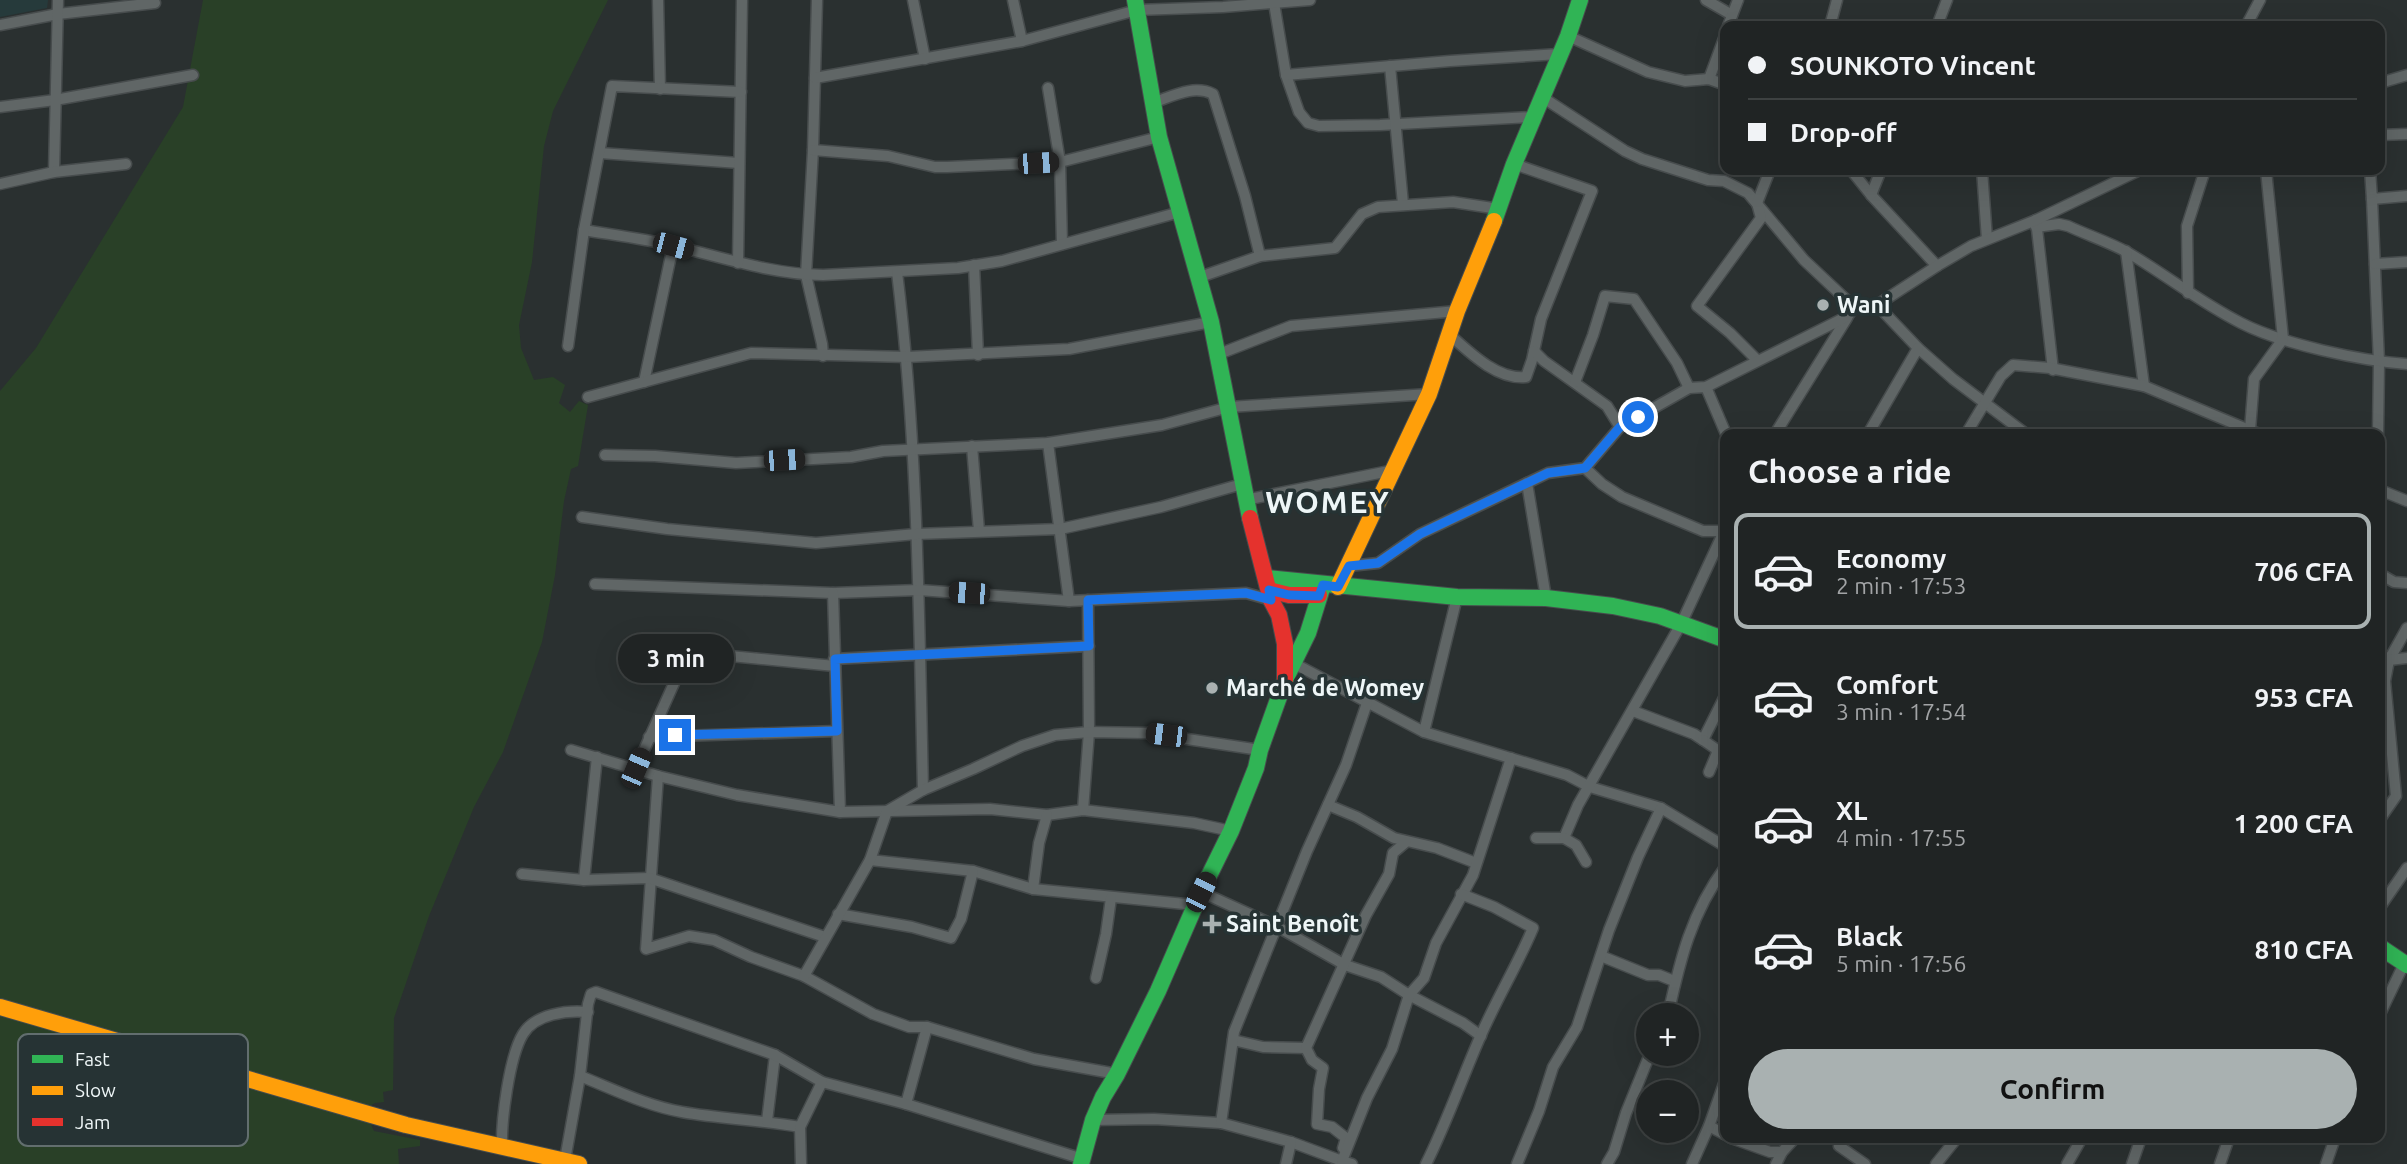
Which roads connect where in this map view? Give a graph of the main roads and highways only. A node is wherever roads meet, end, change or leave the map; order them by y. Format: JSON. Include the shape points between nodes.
{"nodes":[{"id":1,"x":1580,"y":0,"type":"edge"},
{"id":2,"x":1136,"y":5,"type":"edge"},
{"id":3,"x":1269,"y":589,"type":"junction"},
{"id":4,"x":1327,"y":589,"type":"junction"},
{"id":5,"x":1720,"y":638,"type":"edge"},
{"id":6,"x":1285,"y":680,"type":"junction"},
{"id":7,"x":2385,"y":950,"type":"edge"},
{"id":8,"x":2406,"y":965,"type":"edge"},
{"id":9,"x":0,"y":1007,"type":"edge"},
{"id":10,"x":93,"y":1034,"type":"edge"},
{"id":11,"x":248,"y":1079,"type":"edge"},
{"id":12,"x":1082,"y":1161,"type":"edge"},
{"id":13,"x":572,"y":1162,"type":"edge"}],
"edges":[{"from":1,"to":4,"type":"main road","via":[[1448,334],[1429,394],[1349,566]]},
{"from":2,"to":3,"type":"main road","via":[[1159,137],[1219,354],[1243,492]]},
{"from":3,"to":4,"type":"main road","via":[[1289,595]]},
{"from":3,"to":6,"type":"main road","via":[[1285,644]]},
{"from":4,"to":5,"type":"main road","via":[[1546,598],[1613,606]]},
{"from":4,"to":6,"type":"main road"},
{"from":6,"to":12,"type":"main road","via":[[1231,831],[1158,991],[1103,1097]]},
{"from":7,"to":8,"type":"main road"},
{"from":9,"to":10,"type":"main road"},
{"from":11,"to":13,"type":"main road","via":[[406,1125]]}]}
